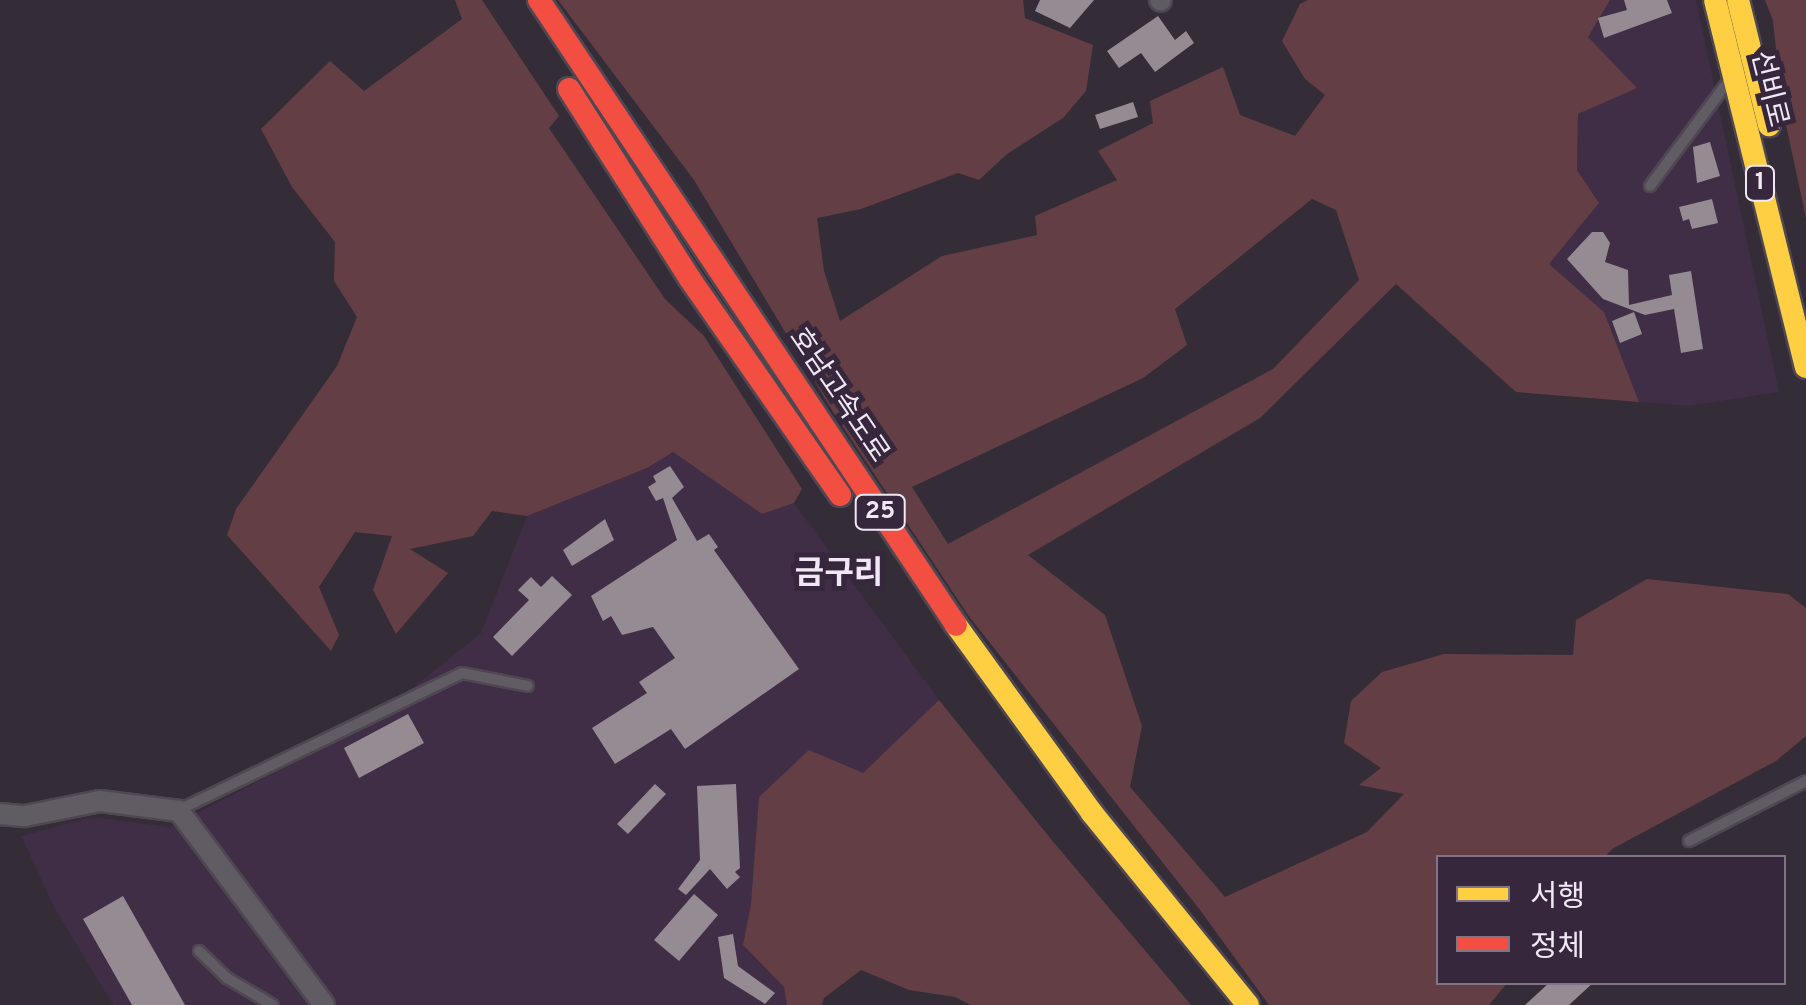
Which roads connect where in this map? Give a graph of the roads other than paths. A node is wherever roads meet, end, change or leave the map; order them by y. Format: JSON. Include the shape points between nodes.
{"nodes":[{"id":1,"x":512,"y":0,"type":"edge"},
{"id":2,"x":539,"y":0,"type":"edge"},
{"id":3,"x":1715,"y":0,"type":"edge"},
{"id":4,"x":1738,"y":0,"type":"edge"},
{"id":5,"x":1733,"y":74,"type":"junction"},
{"id":6,"x":1650,"y":186,"type":"dead end"},
{"id":7,"x":1806,"y":275,"type":"edge"},
{"id":8,"x":1806,"y":366,"type":"edge"},
{"id":9,"x":528,"y":686,"type":"dead end"},
{"id":10,"x":1806,"y":781,"type":"edge"},
{"id":11,"x":178,"y":811,"type":"junction"},
{"id":12,"x":0,"y":814,"type":"edge"},
{"id":13,"x":1690,"y":841,"type":"dead end"},
{"id":14,"x":199,"y":952,"type":"dead end"},
{"id":15,"x":1196,"y":978,"type":"dead end"},
{"id":16,"x":273,"y":1005,"type":"edge"},
{"id":17,"x":324,"y":1005,"type":"edge"},
{"id":18,"x":1248,"y":1005,"type":"edge"}],
"edges":[{"from":1,"to":15,"type":"main road","name":"호남고속도로","number":"25","via":[[690,279],[938,636]]},
{"from":2,"to":18,"type":"main road","name":"호남고속도로","number":"25","via":[[988,671]]},
{"from":3,"to":5,"type":"main road","name":"선비로","number":"1"},
{"from":4,"to":7,"type":"main road","name":"선비로","number":"1"},
{"from":5,"to":6,"type":"lane"},
{"from":5,"to":8,"type":"main road","name":"선비로","number":"1"},
{"from":9,"to":11,"type":"lane","via":[[462,673]]},
{"from":10,"to":13,"type":"lane"},
{"from":11,"to":12,"type":"street","via":[[100,801],[26,816]]},
{"from":11,"to":17,"type":"street"},
{"from":14,"to":16,"type":"lane"}]}
